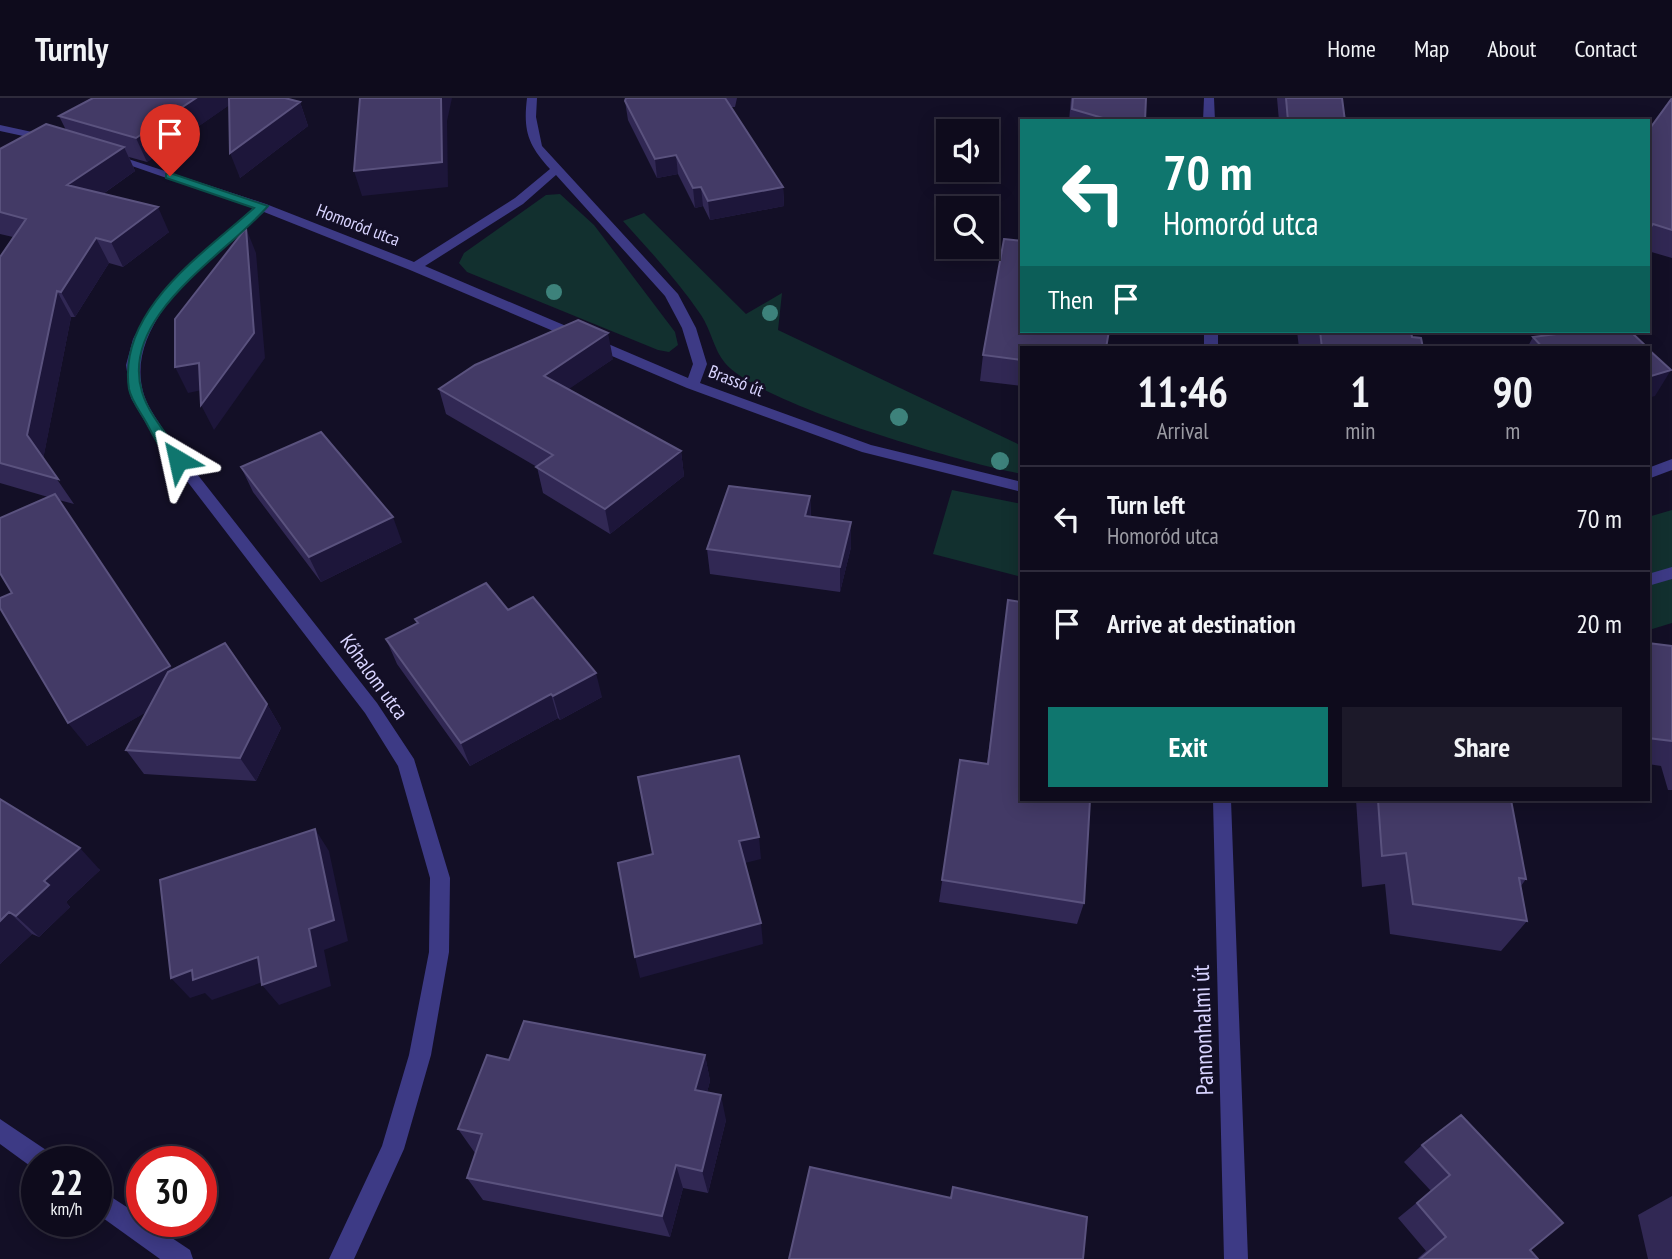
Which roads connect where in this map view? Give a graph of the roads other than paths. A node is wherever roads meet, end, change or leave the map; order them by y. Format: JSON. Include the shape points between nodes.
{"nodes":[{"id":1,"x":532,"y":98,"type":"edge"},
{"id":2,"x":1209,"y":98,"type":"edge"},
{"id":3,"x":1209,"y":119,"type":"edge"},
{"id":4,"x":0,"y":128,"type":"edge"},
{"id":5,"x":61,"y":142,"type":"edge"},
{"id":6,"x":100,"y":153,"type":"edge"},
{"id":7,"x":555,"y":170,"type":"junction"},
{"id":8,"x":262,"y":206,"type":"junction"},
{"id":9,"x":415,"y":267,"type":"junction"},
{"id":10,"x":692,"y":385,"type":"junction"},
{"id":11,"x":1672,"y":464,"type":"edge"},
{"id":12,"x":1650,"y":473,"type":"edge"},
{"id":13,"x":1020,"y":487,"type":"edge"},
{"id":14,"x":1672,"y":573,"type":"edge"},
{"id":15,"x":1650,"y":579,"type":"edge"},
{"id":16,"x":1222,"y":801,"type":"edge"},
{"id":17,"x":0,"y":1130,"type":"edge"},
{"id":18,"x":22,"y":1146,"type":"edge"},
{"id":19,"x":112,"y":1210,"type":"edge"},
{"id":20,"x":181,"y":1259,"type":"edge"},
{"id":21,"x":341,"y":1259,"type":"edge"},
{"id":22,"x":1236,"y":1259,"type":"edge"}],
"edges":[{"from":1,"to":7,"type":"street","name":"Brassó út","via":[[530,117],[536,147]]},
{"from":2,"to":3,"type":"street"},
{"from":4,"to":5,"type":"street"},
{"from":6,"to":8,"type":"street","name":"Homoród utca"},
{"from":7,"to":9,"type":"street","via":[[519,201]]},
{"from":7,"to":10,"type":"street","name":"Brassó út","via":[[671,294],[700,363]]},
{"from":8,"to":9,"type":"street","name":"Homoród utca"},
{"from":8,"to":21,"type":"street","name":"Kőhalom utca","via":[[175,286],[152,316],[134,352],[135,392],[162,439],[386,730],[407,764],[440,878],[439,952],[420,1055],[393,1149]]},
{"from":9,"to":10,"type":"street","name":"Homoród utca"},
{"from":10,"to":13,"type":"street","name":"Brassó út","via":[[814,433]]},
{"from":11,"to":12,"type":"street"},
{"from":14,"to":15,"type":"street"},
{"from":16,"to":22,"type":"street","name":"Pannonhalmi út"},
{"from":17,"to":18,"type":"street"},
{"from":19,"to":20,"type":"street"}]}
